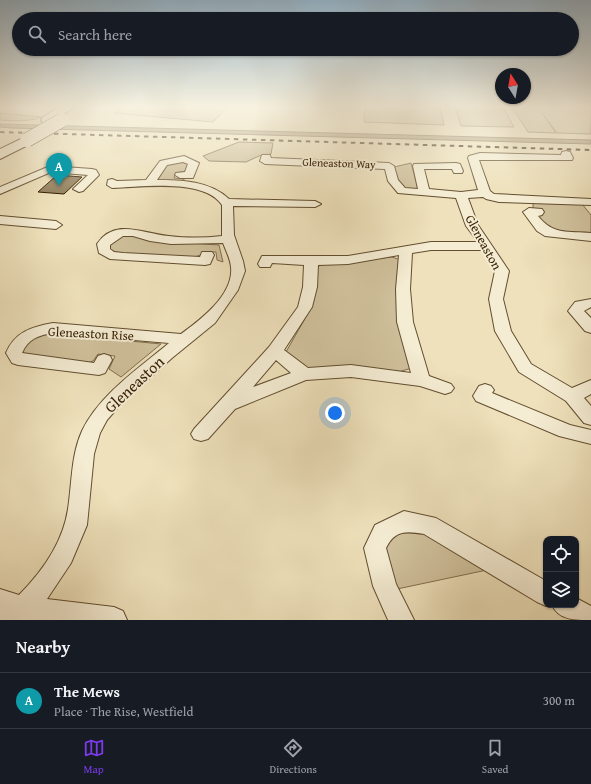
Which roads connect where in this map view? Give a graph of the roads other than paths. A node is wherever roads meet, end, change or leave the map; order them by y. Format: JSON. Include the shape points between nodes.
{"nodes":[{"id":1,"x":18,"y":136,"type":"edge"},
{"id":2,"x":34,"y":136,"type":"edge"},
{"id":3,"x":0,"y":146,"type":"edge"},
{"id":4,"x":566,"y":154,"type":"dead end"},
{"id":5,"x":0,"y":156,"type":"edge"},
{"id":6,"x":266,"y":157,"type":"dead end"},
{"id":7,"x":458,"y":171,"type":"dead end"},
{"id":8,"x":180,"y":175,"type":"dead end"},
{"id":9,"x":112,"y":182,"type":"dead end"},
{"id":10,"x":150,"y":183,"type":"junction"},
{"id":11,"x":79,"y":189,"type":"dead end"},
{"id":12,"x":0,"y":191,"type":"edge"},
{"id":13,"x":424,"y":193,"type":"junction"},
{"id":14,"x":485,"y":193,"type":"junction"},
{"id":15,"x":461,"y":195,"type":"junction"},
{"id":16,"x":226,"y":202,"type":"junction"},
{"id":17,"x":315,"y":204,"type":"dead end"},
{"id":18,"x":589,"y":204,"type":"edge"},
{"id":19,"x":538,"y":212,"type":"dead end"},
{"id":20,"x":0,"y":220,"type":"edge"},
{"id":21,"x":56,"y":225,"type":"dead end"},
{"id":22,"x":591,"y":237,"type":"edge"},
{"id":23,"x":227,"y":239,"type":"junction"},
{"id":24,"x":487,"y":246,"type":"junction"},
{"id":25,"x":406,"y":250,"type":"junction"},
{"id":26,"x":207,"y":255,"type":"dead end"},
{"id":27,"x":311,"y":261,"type":"junction"},
{"id":28,"x":265,"y":264,"type":"dead end"},
{"id":29,"x":591,"y":303,"type":"edge"},
{"id":30,"x":591,"y":328,"type":"edge"},
{"id":31,"x":183,"y":340,"type":"junction"},
{"id":32,"x":275,"y":351,"type":"junction"},
{"id":33,"x":104,"y":360,"type":"dead end"},
{"id":34,"x":304,"y":374,"type":"junction"},
{"id":35,"x":422,"y":380,"type":"junction"},
{"id":36,"x":591,"y":386,"type":"edge"},
{"id":37,"x":445,"y":388,"type":"dead end"},
{"id":38,"x":485,"y":390,"type":"dead end"},
{"id":39,"x":572,"y":396,"type":"junction"},
{"id":40,"x":229,"y":404,"type":"junction"},
{"id":41,"x":591,"y":418,"type":"edge"},
{"id":42,"x":201,"y":434,"type":"dead end"},
{"id":43,"x":591,"y":437,"type":"edge"},
{"id":44,"x":543,"y":592,"type":"edge"},
{"id":45,"x":0,"y":601,"type":"edge"},
{"id":46,"x":569,"y":608,"type":"edge"},
{"id":47,"x":18,"y":615,"type":"edge"},
{"id":48,"x":114,"y":620,"type":"edge"},
{"id":49,"x":401,"y":620,"type":"edge"},
{"id":50,"x":591,"y":620,"type":"edge"}],
"edges":[{"from":1,"to":3,"type":"main road"},
{"from":2,"to":5,"type":"main road","bridge":true},
{"from":4,"to":14,"type":"street","via":[[568,158],[473,158]]},
{"from":6,"to":13,"type":"street","name":"Gleneaston Way","via":[[265,161],[389,166],[393,181],[402,191]]},
{"from":7,"to":13,"type":"street","via":[[456,166],[418,166]]},
{"from":8,"to":10,"type":"street","via":[[189,176],[194,162],[184,159],[164,163]]},
{"from":9,"to":10,"type":"street","via":[[112,185]]},
{"from":10,"to":16,"type":"street","via":[[207,188]]},
{"from":11,"to":12,"type":"street","via":[[94,175],[92,172],[50,169]]},
{"from":13,"to":15,"type":"street","name":"Gleneaston Way"},
{"from":14,"to":15,"type":"street","name":"Gleneaston"},
{"from":14,"to":18,"type":"street","via":[[499,199]]},
{"from":15,"to":24,"type":"street","name":"Gleneaston","via":[[472,226]]},
{"from":16,"to":17,"type":"street"},
{"from":16,"to":23,"type":"street","name":"Gleneaston","via":[[229,211]]},
{"from":19,"to":22,"type":"street","via":[[529,212],[541,228],[549,233]]},
{"from":20,"to":21,"type":"street"},
{"from":23,"to":26,"type":"street","via":[[190,241],[151,238],[141,233],[130,232],[112,235],[103,244],[104,250],[110,255],[123,257],[205,261]]},
{"from":23,"to":31,"type":"street","name":"Gleneaston","via":[[238,269],[236,278],[228,295],[210,320]]},
{"from":24,"to":25,"type":"street","via":[[431,246]]},
{"from":24,"to":39,"type":"street","name":"Gleneaston","via":[[502,271],[496,299],[502,331],[525,368]]},
{"from":25,"to":27,"type":"street","via":[[355,259]]},
{"from":25,"to":35,"type":"street","via":[[403,289],[405,322]]},
{"from":27,"to":28,"type":"street","via":[[267,259]]},
{"from":27,"to":32,"type":"street","via":[[310,288],[305,307]]},
{"from":29,"to":30,"type":"street","via":[[580,305],[576,310]]},
{"from":31,"to":33,"type":"street","name":"Gleneaston Rise","via":[[53,328],[38,330],[23,337],[14,353],[18,359],[99,369]]},
{"from":31,"to":47,"type":"street","name":"Gleneaston","via":[[123,392],[96,421],[84,451],[79,512],[68,544],[46,584]]},
{"from":32,"to":34,"type":"street"},
{"from":32,"to":40,"type":"street"},
{"from":34,"to":35,"type":"street","via":[[351,371]]},
{"from":34,"to":40,"type":"street"},
{"from":35,"to":37,"type":"street"},
{"from":36,"to":39,"type":"street"},
{"from":38,"to":43,"type":"street","via":[[482,396],[566,431]]},
{"from":39,"to":41,"type":"street","name":"Gleneaston"},
{"from":40,"to":42,"type":"street"},
{"from":44,"to":49,"type":"street","via":[[428,525],[404,521],[383,532],[375,548],[385,586]]},
{"from":45,"to":47,"type":"street"},
{"from":46,"to":50,"type":"street"},
{"from":47,"to":48,"type":"street"}]}
